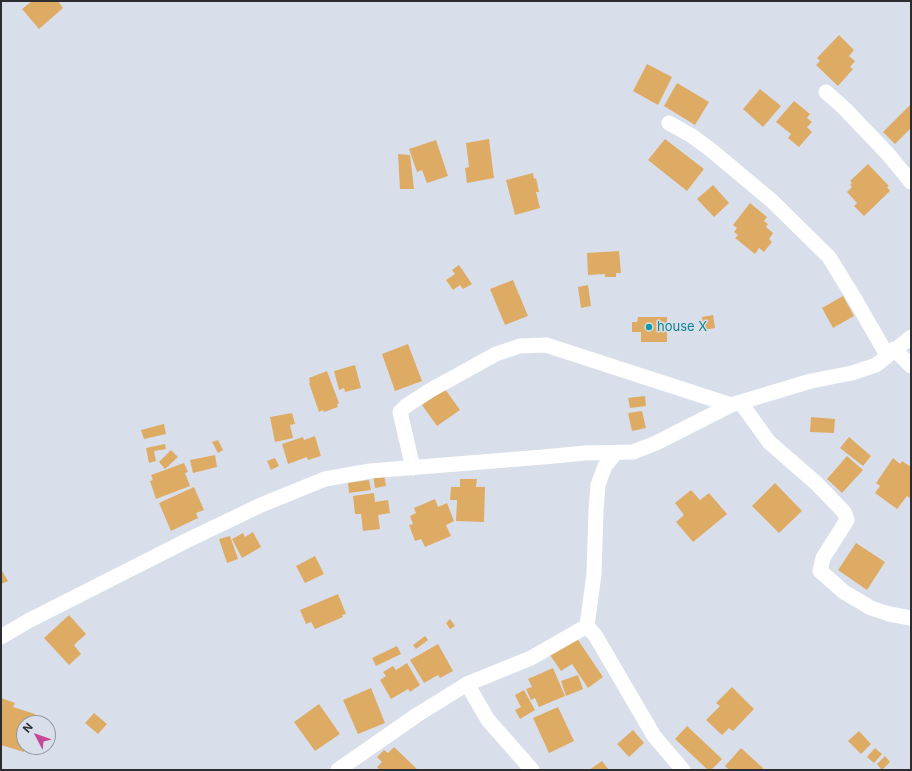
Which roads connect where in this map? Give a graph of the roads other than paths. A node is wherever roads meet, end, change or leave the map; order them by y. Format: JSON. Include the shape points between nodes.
{"nodes":[{"id":1,"x":826,"y":92,"type":"dead end"},
{"id":2,"x":669,"y":122,"type":"dead end"},
{"id":3,"x":911,"y":182,"type":"edge"},
{"id":4,"x":911,"y":337,"type":"edge"},
{"id":5,"x":891,"y":352,"type":"junction"},
{"id":6,"x":911,"y":366,"type":"edge"},
{"id":7,"x":736,"y":404,"type":"junction"},
{"id":8,"x":616,"y":452,"type":"junction"},
{"id":9,"x":413,"y":468,"type":"junction"},
{"id":10,"x":911,"y":618,"type":"edge"},
{"id":11,"x":587,"y":626,"type":"junction"},
{"id":12,"x":1,"y":637,"type":"edge"},
{"id":13,"x":466,"y":684,"type":"junction"},
{"id":14,"x":338,"y":770,"type":"edge"},
{"id":15,"x":532,"y":770,"type":"edge"},
{"id":16,"x":683,"y":770,"type":"edge"}],
"edges":[{"from":1,"to":3,"type":"street","via":[[882,148]]},
{"from":2,"to":5,"type":"street","via":[[692,136],[772,201],[829,257]]},
{"from":4,"to":5,"type":"street"},
{"from":5,"to":6,"type":"street"},
{"from":5,"to":7,"type":"street","via":[[876,365],[852,373],[811,381]]},
{"from":7,"to":8,"type":"street","via":[[656,443],[633,452]]},
{"from":7,"to":9,"type":"street","via":[[546,345],[520,346],[496,354],[423,395],[400,412]]},
{"from":7,"to":10,"type":"street","via":[[768,442],[816,483],[844,512],[847,520],[823,558],[820,571],[844,592],[871,608]]},
{"from":8,"to":9,"type":"street"},
{"from":8,"to":11,"type":"street","via":[[605,466],[598,485],[594,574]]},
{"from":9,"to":12,"type":"street","via":[[370,471],[325,479],[260,505]]},
{"from":11,"to":13,"type":"street","via":[[531,658]]},
{"from":11,"to":16,"type":"street","via":[[595,635],[654,736]]},
{"from":13,"to":14,"type":"street"},
{"from":13,"to":15,"type":"street","via":[[488,720]]}]}
